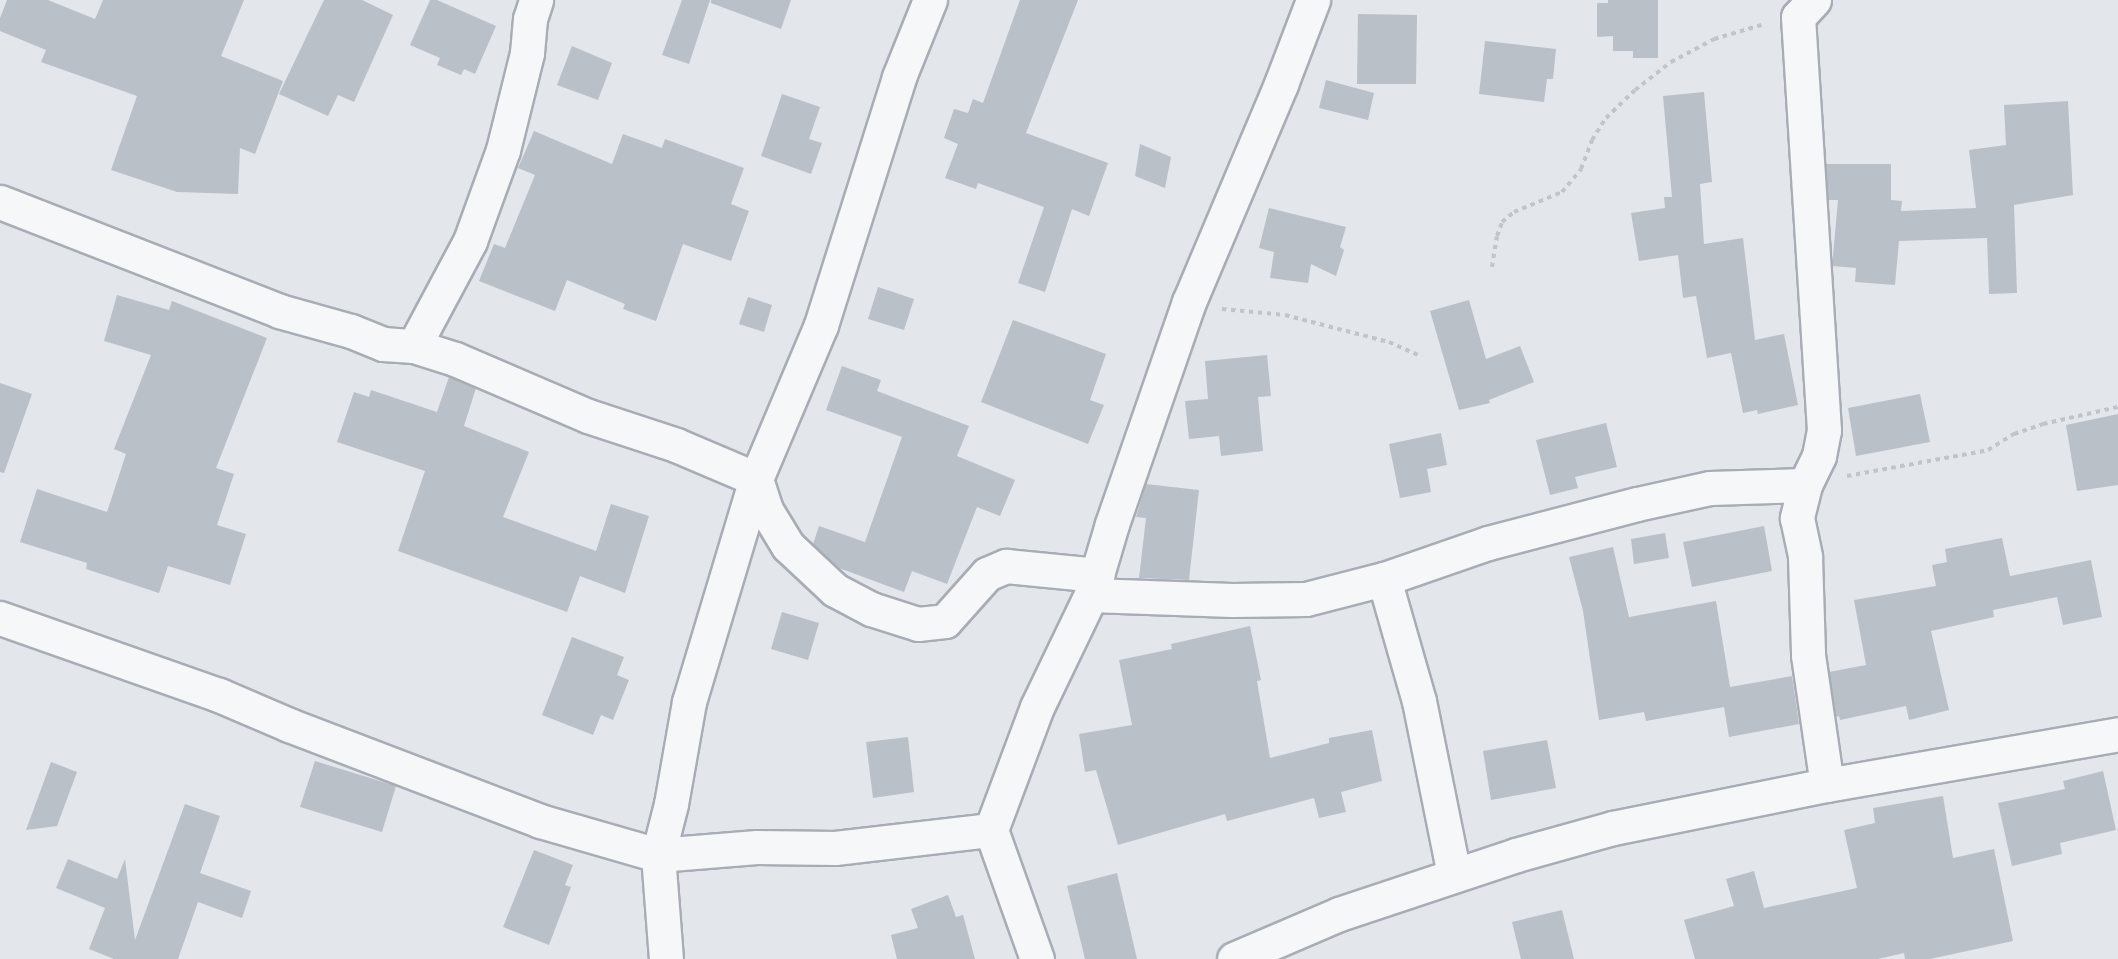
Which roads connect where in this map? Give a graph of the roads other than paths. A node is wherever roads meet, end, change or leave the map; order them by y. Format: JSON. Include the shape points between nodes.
{"nodes":[{"id":1,"x":536,"y":0,"type":"edge"},
{"id":2,"x":930,"y":0,"type":"edge"},
{"id":3,"x":1313,"y":0,"type":"edge"},
{"id":4,"x":1806,"y":8,"type":"edge"},
{"id":5,"x":0,"y":202,"type":"edge"},
{"id":6,"x":414,"y":346,"type":"junction"},
{"id":7,"x":756,"y":479,"type":"junction"},
{"id":8,"x":1805,"y":485,"type":"junction"},
{"id":9,"x":1384,"y":579,"type":"junction"},
{"id":10,"x":1095,"y":585,"type":"junction"},
{"id":11,"x":0,"y":618,"type":"edge"},
{"id":12,"x":2118,"y":734,"type":"edge"},
{"id":13,"x":1827,"y":785,"type":"junction"},
{"id":14,"x":991,"y":830,"type":"junction"},
{"id":15,"x":658,"y":855,"type":"junction"},
{"id":16,"x":1454,"y":875,"type":"junction"},
{"id":17,"x":666,"y":959,"type":"edge"},
{"id":18,"x":1037,"y":959,"type":"edge"},
{"id":19,"x":1234,"y":959,"type":"edge"}],
"edges":[{"from":1,"to":6,"type":"street","via":[[503,150],[470,241]]},
{"from":2,"to":7,"type":"street","via":[[899,77],[821,325]]},
{"from":3,"to":10,"type":"street","via":[[1189,302],[1112,524]]},
{"from":4,"to":8,"type":"street","via":[[1824,400],[1823,443]]},
{"from":5,"to":6,"type":"street","via":[[279,311],[382,344]]},
{"from":6,"to":7,"type":"street","via":[[456,359],[588,416],[676,445]]},
{"from":7,"to":10,"type":"street","via":[[766,510],[788,546],[835,591],[872,609],[918,624],[945,621],[987,574],[1006,566]]},
{"from":7,"to":15,"type":"street","via":[[689,702]]},
{"from":8,"to":9,"type":"street","via":[[1710,488],[1637,504],[1488,543]]},
{"from":8,"to":13,"type":"street","via":[[1797,518],[1805,557],[1808,655]]},
{"from":9,"to":10,"type":"street","via":[[1306,599],[1232,600]]},
{"from":9,"to":16,"type":"street","via":[[1419,701]]},
{"from":10,"to":14,"type":"street","via":[[1037,707]]},
{"from":11,"to":15,"type":"street","via":[[219,695],[540,821]]},
{"from":12,"to":13,"type":"street"},
{"from":13,"to":16,"type":"street","via":[[1612,828]]},
{"from":14,"to":15,"type":"street","via":[[835,848],[757,847]]},
{"from":14,"to":18,"type":"street"},
{"from":15,"to":17,"type":"street"},
{"from":16,"to":19,"type":"street","via":[[1339,914]]}]}
